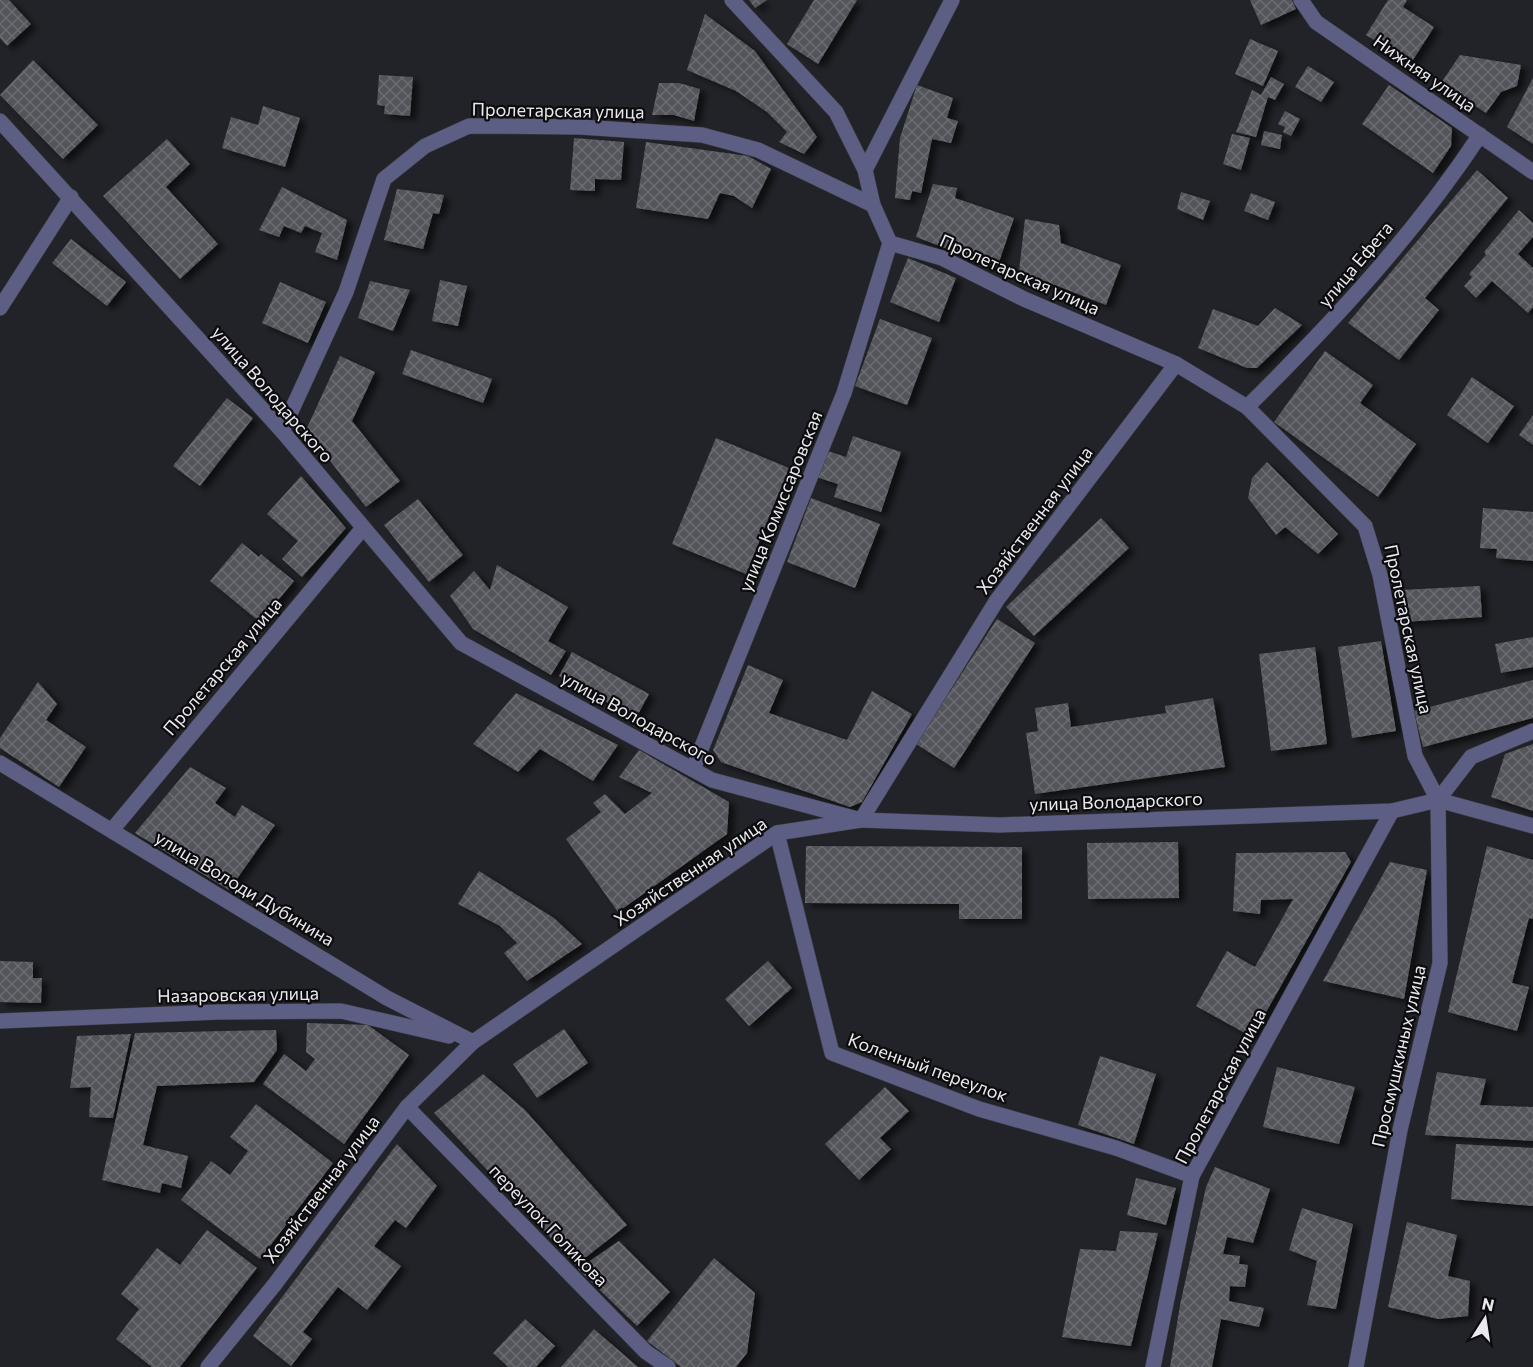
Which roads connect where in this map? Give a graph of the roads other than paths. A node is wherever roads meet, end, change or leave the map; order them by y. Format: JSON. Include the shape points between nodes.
{"nodes":[{"id":1,"x":732,"y":0,"type":"edge"},
{"id":2,"x":952,"y":0,"type":"edge"},
{"id":3,"x":1301,"y":0,"type":"edge"},
{"id":4,"x":0,"y":121,"type":"edge"},
{"id":5,"x":1480,"y":135,"type":"junction"},
{"id":6,"x":865,"y":170,"type":"junction"},
{"id":7,"x":1533,"y":172,"type":"edge"},
{"id":8,"x":71,"y":197,"type":"junction"},
{"id":9,"x":873,"y":205,"type":"junction"},
{"id":10,"x":890,"y":243,"type":"junction"},
{"id":11,"x":0,"y":308,"type":"edge"},
{"id":12,"x":1176,"y":364,"type":"junction"},
{"id":13,"x":1246,"y":407,"type":"junction"},
{"id":14,"x":282,"y":431,"type":"junction"},
{"id":15,"x":363,"y":528,"type":"junction"},
{"id":16,"x":1533,"y":731,"type":"edge"},
{"id":17,"x":0,"y":763,"type":"edge"},
{"id":18,"x":693,"y":769,"type":"junction"},
{"id":19,"x":1438,"y":800,"type":"junction"},
{"id":20,"x":1392,"y":811,"type":"junction"},
{"id":21,"x":861,"y":820,"type":"junction"},
{"id":22,"x":1533,"y":826,"type":"edge"},
{"id":23,"x":111,"y":830,"type":"junction"},
{"id":24,"x":777,"y":833,"type":"junction"},
{"id":25,"x":0,"y":1021,"type":"edge"},
{"id":26,"x":473,"y":1042,"type":"junction"},
{"id":27,"x":407,"y":1107,"type":"junction"},
{"id":28,"x":1192,"y":1176,"type":"junction"},
{"id":29,"x":208,"y":1367,"type":"edge"},
{"id":30,"x":668,"y":1367,"type":"edge"},
{"id":31,"x":1153,"y":1367,"type":"edge"},
{"id":32,"x":1356,"y":1367,"type":"edge"}],
"edges":[{"from":1,"to":6,"type":"street","via":[[836,112]]},
{"from":2,"to":6,"type":"street"},
{"from":3,"to":5,"type":"street","name":"Нижняя улица","via":[[1316,22]]},
{"from":4,"to":8,"type":"street","name":"улица Володарского"},
{"from":5,"to":7,"type":"street","name":"Нижняя улица"},
{"from":5,"to":13,"type":"street","name":"улица Ефета","via":[[1445,187],[1328,326]]},
{"from":6,"to":9,"type":"street"},
{"from":8,"to":11,"type":"street"},
{"from":8,"to":14,"type":"street","name":"улица Володарского"},
{"from":9,"to":10,"type":"street"},
{"from":9,"to":14,"type":"street","name":"Пролетарская улица","via":[[758,150],[702,135],[580,127],[469,126],[425,146],[384,179],[346,292]]},
{"from":10,"to":12,"type":"street","name":"Пролетарская улица","via":[[942,258],[1024,299]]},
{"from":10,"to":18,"type":"street","name":"улица Комиссаровская","via":[[844,393]]},
{"from":12,"to":13,"type":"street","name":"Пролетарская улица"},
{"from":12,"to":21,"type":"street","name":"Хозяйственная улица","via":[[997,600]]},
{"from":13,"to":19,"type":"street","name":"Пролетарская улица","via":[[1365,526],[1380,575],[1415,756]]},
{"from":14,"to":15,"type":"street","name":"улица Володарского"},
{"from":15,"to":18,"type":"street","name":"улица Володарского","via":[[461,643]]},
{"from":15,"to":23,"type":"street","name":"Пролетарская улица"},
{"from":16,"to":19,"type":"street","via":[[1472,757]]},
{"from":17,"to":23,"type":"street","name":"улица Володи Дубинина"},
{"from":18,"to":21,"type":"street","name":"улица Володарского","via":[[712,780]]},
{"from":19,"to":20,"type":"street","name":"улица Володарского"},
{"from":19,"to":22,"type":"street","name":"улица Володарского"},
{"from":19,"to":32,"type":"street","name":"Просмушкиных улица","via":[[1440,963],[1400,1130]]},
{"from":20,"to":21,"type":"street","name":"улица Володарского","via":[[1000,825]]},
{"from":20,"to":28,"type":"street","name":"Пролетарская улица"},
{"from":21,"to":24,"type":"street","name":"Хозяйственная улица"},
{"from":23,"to":26,"type":"street","name":"улица Володи Дубинина","via":[[387,998]]},
{"from":24,"to":26,"type":"street","name":"Хозяйственная улица"},
{"from":24,"to":28,"type":"street","name":"Коленный переулок","via":[[832,1053],[979,1109],[1116,1148]]},
{"from":25,"to":26,"type":"street","name":"Назаровская улица","via":[[341,1011]]},
{"from":26,"to":27,"type":"street","name":"Хозяйственная улица"},
{"from":27,"to":29,"type":"street","name":"Хозяйственная улица"},
{"from":27,"to":30,"type":"street","name":"переулок Голикова","via":[[646,1352]]},
{"from":28,"to":31,"type":"street","name":"Пролетарская улица"}]}
